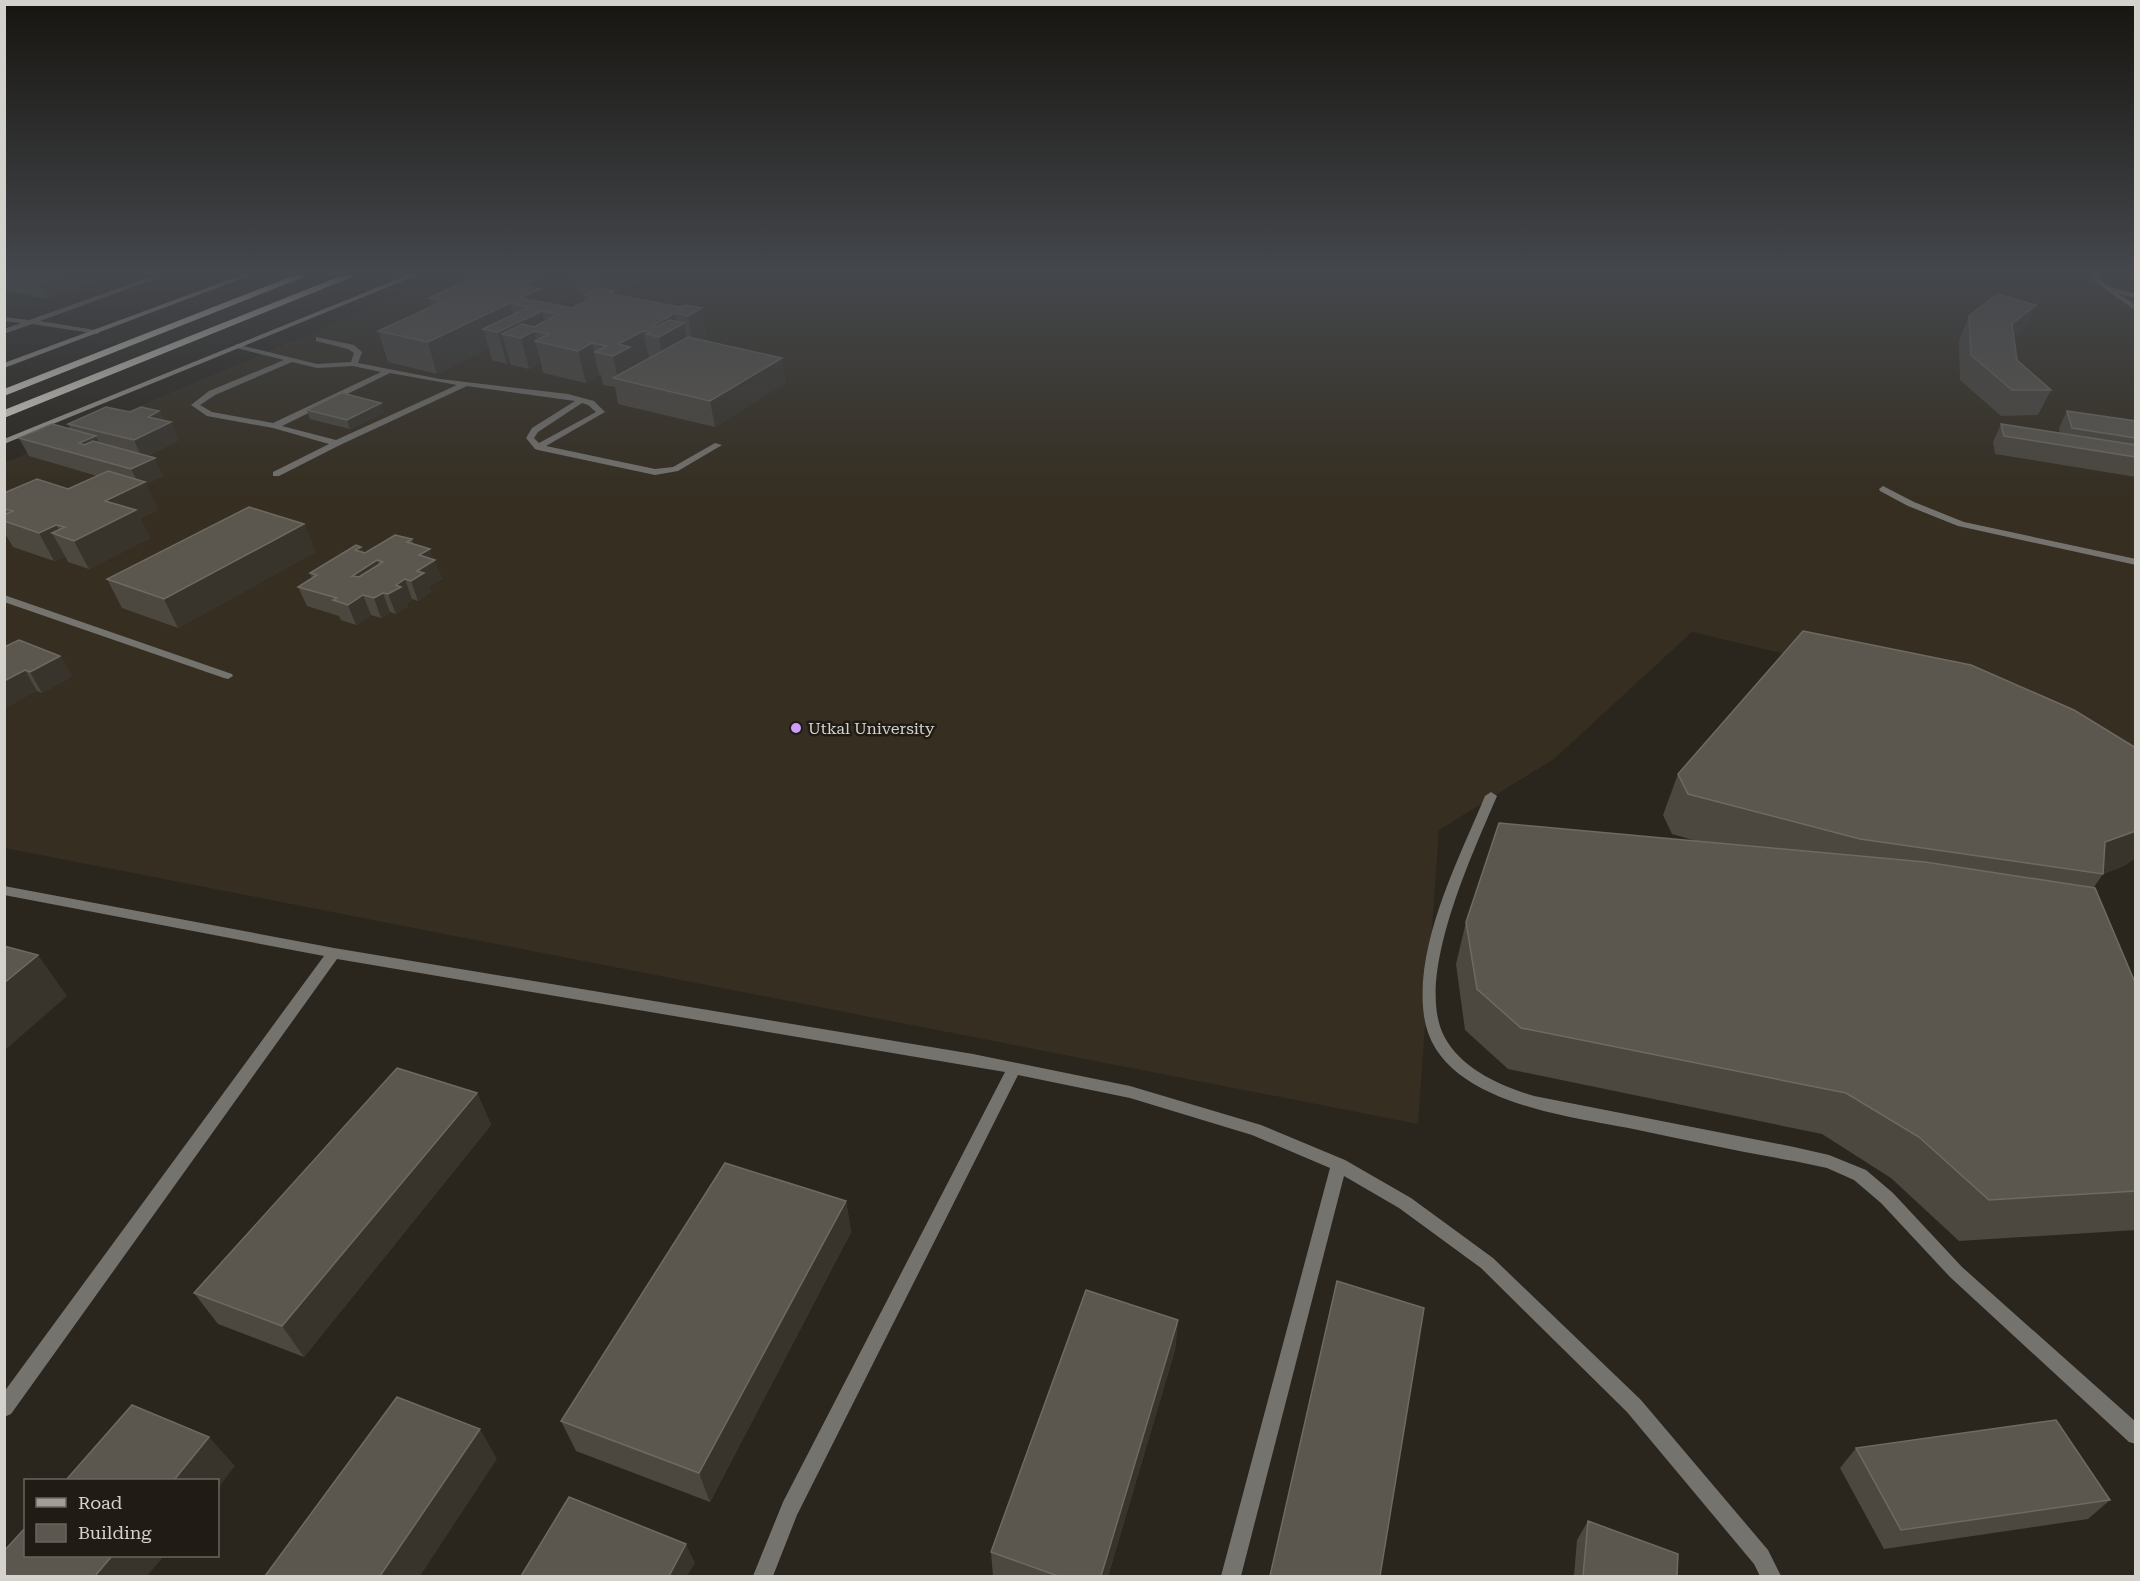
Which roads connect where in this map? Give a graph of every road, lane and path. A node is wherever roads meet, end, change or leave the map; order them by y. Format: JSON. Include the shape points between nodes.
{"nodes":[{"id":1,"x":50,"y":349,"type":"edge"},
{"id":2,"x":116,"y":349,"type":"edge"},
{"id":3,"x":167,"y":349,"type":"edge"},
{"id":4,"x":232,"y":349,"type":"edge"},
{"id":5,"x":250,"y":349,"type":"edge"},
{"id":6,"x":352,"y":349,"type":"edge"},
{"id":7,"x":292,"y":359,"type":"junction"},
{"id":8,"x":353,"y":364,"type":"junction"},
{"id":9,"x":4,"y":366,"type":"edge"},
{"id":10,"x":387,"y":372,"type":"junction"},
{"id":11,"x":467,"y":384,"type":"junction"},
{"id":12,"x":4,"y":393,"type":"edge"},
{"id":13,"x":581,"y":400,"type":"junction"},
{"id":14,"x":4,"y":414,"type":"edge"},
{"id":15,"x":274,"y":426,"type":"junction"},
{"id":16,"x":4,"y":442,"type":"edge"},
{"id":17,"x":337,"y":443,"type":"junction"},
{"id":18,"x":718,"y":445,"type":"dead end"},
{"id":19,"x":538,"y":447,"type":"junction"},
{"id":20,"x":276,"y":474,"type":"dead end"},
{"id":21,"x":1883,"y":489,"type":"dead end"},
{"id":22,"x":2136,"y":562,"type":"edge"},
{"id":23,"x":4,"y":598,"type":"edge"},
{"id":24,"x":228,"y":676,"type":"dead end"},
{"id":25,"x":1491,"y":796,"type":"dead end"},
{"id":26,"x":4,"y":890,"type":"edge"},
{"id":27,"x":334,"y":953,"type":"junction"},
{"id":28,"x":1014,"y":1069,"type":"junction"},
{"id":29,"x":1339,"y":1165,"type":"junction"},
{"id":30,"x":4,"y":1408,"type":"edge"},
{"id":31,"x":2136,"y":1435,"type":"edge"},
{"id":32,"x":763,"y":1576,"type":"edge"},
{"id":33,"x":1231,"y":1576,"type":"edge"},
{"id":34,"x":1771,"y":1576,"type":"edge"}],
"edges":[{"from":1,"to":9,"type":"street"},
{"from":2,"to":12,"type":"highway"},
{"from":3,"to":14,"type":"highway"},
{"from":4,"to":16,"type":"street"},
{"from":5,"to":7,"type":"street"},
{"from":6,"to":8,"type":"street","via":[[358,352]]},
{"from":7,"to":8,"type":"street","via":[[317,366]]},
{"from":7,"to":15,"type":"street","via":[[212,393],[195,405],[210,414]]},
{"from":8,"to":10,"type":"street"},
{"from":10,"to":11,"type":"street"},
{"from":10,"to":15,"type":"street"},
{"from":11,"to":13,"type":"street"},
{"from":11,"to":17,"type":"street"},
{"from":13,"to":19,"type":"street","via":[[535,430],[530,438]]},
{"from":13,"to":19,"type":"street","via":[[601,412]]},
{"from":15,"to":17,"type":"street"},
{"from":17,"to":20,"type":"street"},
{"from":18,"to":19,"type":"street","via":[[675,469],[655,472]]},
{"from":21,"to":22,"type":"street","via":[[1961,524]]},
{"from":23,"to":24,"type":"street"},
{"from":25,"to":31,"type":"street","via":[[1452,892],[1428,988],[1434,1028],[1442,1047],[1457,1064],[1489,1085],[1539,1104],[1794,1154],[1860,1175],[1887,1198],[1956,1272]]},
{"from":26,"to":27,"type":"street"},
{"from":27,"to":28,"type":"street"},
{"from":27,"to":30,"type":"street"},
{"from":28,"to":29,"type":"street","via":[[1130,1092],[1256,1130]]},
{"from":28,"to":32,"type":"street","via":[[790,1509]]},
{"from":29,"to":33,"type":"street"},
{"from":29,"to":34,"type":"street","via":[[1405,1203],[1487,1263],[1634,1406],[1761,1557]]}]}
